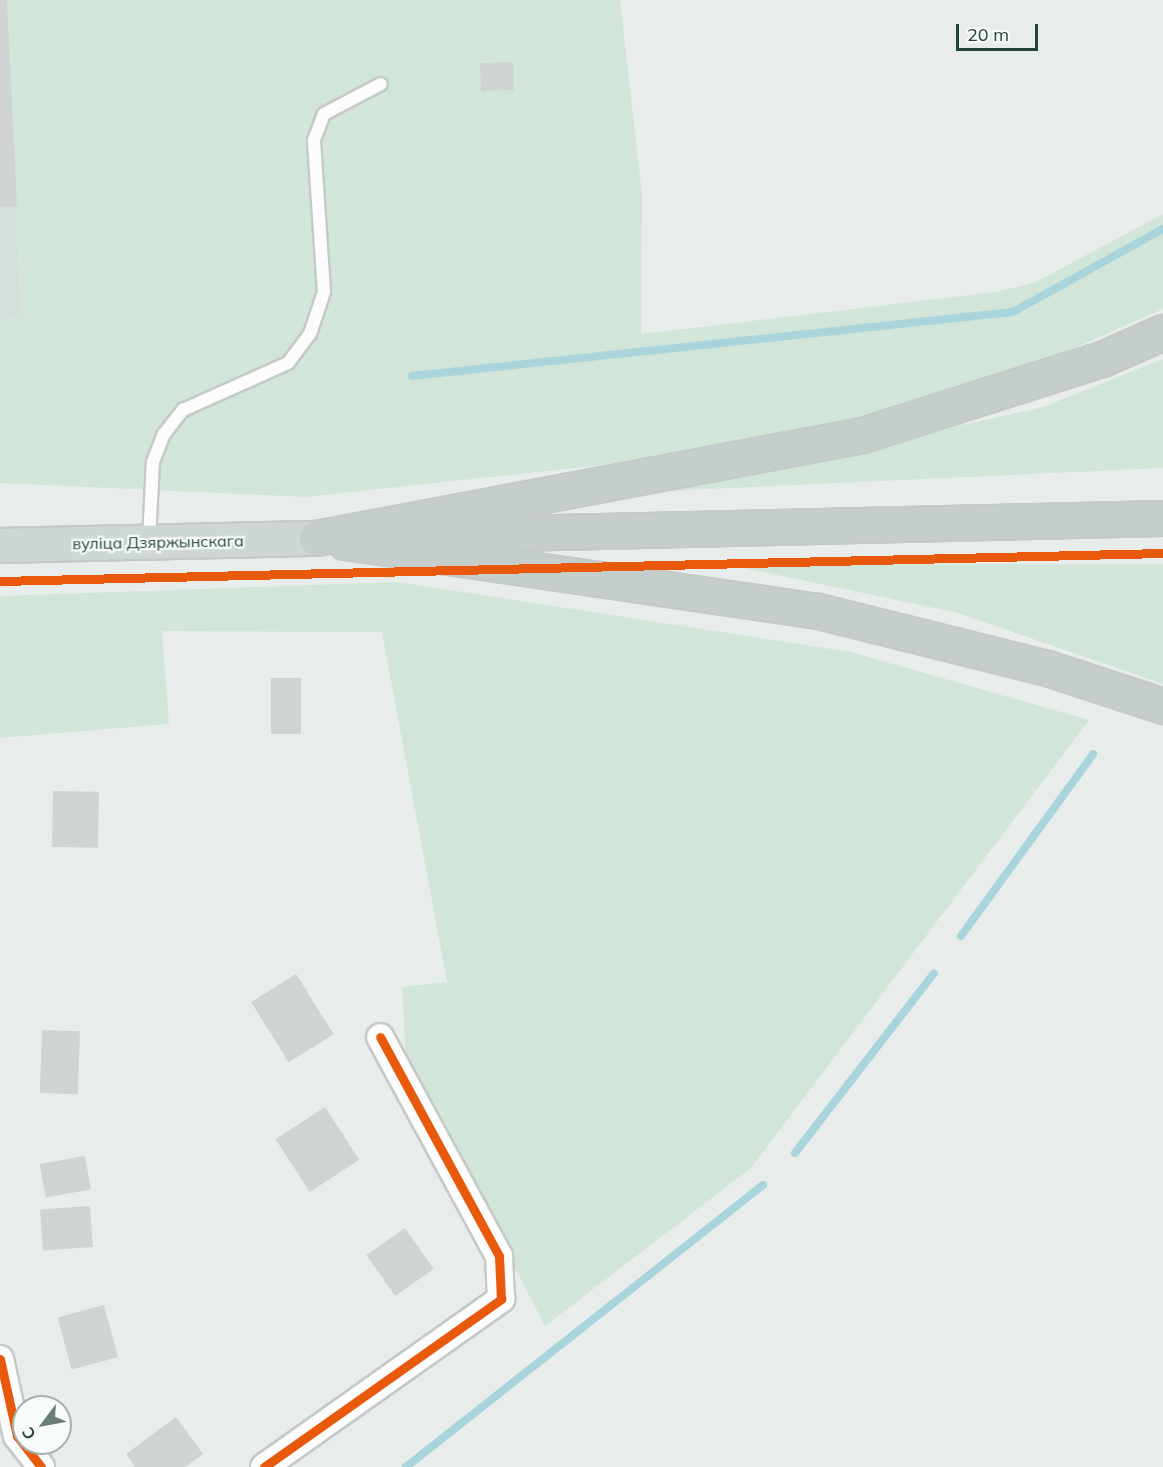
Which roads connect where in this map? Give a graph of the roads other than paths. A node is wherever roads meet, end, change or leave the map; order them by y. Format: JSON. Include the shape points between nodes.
{"nodes":[{"id":1,"x":381,"y":84,"type":"dead end"},
{"id":2,"x":1163,"y":332,"type":"edge"},
{"id":3,"x":1163,"y":518,"type":"edge"},
{"id":4,"x":316,"y":538,"type":"junction"},
{"id":5,"x":149,"y":542,"type":"junction"},
{"id":6,"x":0,"y":545,"type":"edge"},
{"id":7,"x":1163,"y":706,"type":"edge"},
{"id":8,"x":380,"y":1037,"type":"dead end"},
{"id":9,"x":0,"y":1359,"type":"edge"},
{"id":10,"x":40,"y":1467,"type":"edge"},
{"id":11,"x":264,"y":1467,"type":"edge"}],
"edges":[{"from":1,"to":5,"type":"lane","via":[[324,114],[314,140],[324,292],[310,334],[288,363],[183,410],[164,434],[153,462]]},
{"from":2,"to":4,"type":"highway","via":[[1102,359],[862,435]]},
{"from":3,"to":4,"type":"highway"},
{"from":4,"to":5,"type":"main road","name":"вуліца Дзяржынскага"},
{"from":4,"to":7,"type":"highway","via":[[818,611],[1047,668]]},
{"from":5,"to":6,"type":"main road","name":"вуліца Дзяржынскага"},
{"from":8,"to":11,"type":"street","via":[[499,1256],[501,1299]]},
{"from":9,"to":10,"type":"street","via":[[17,1436]]}]}
